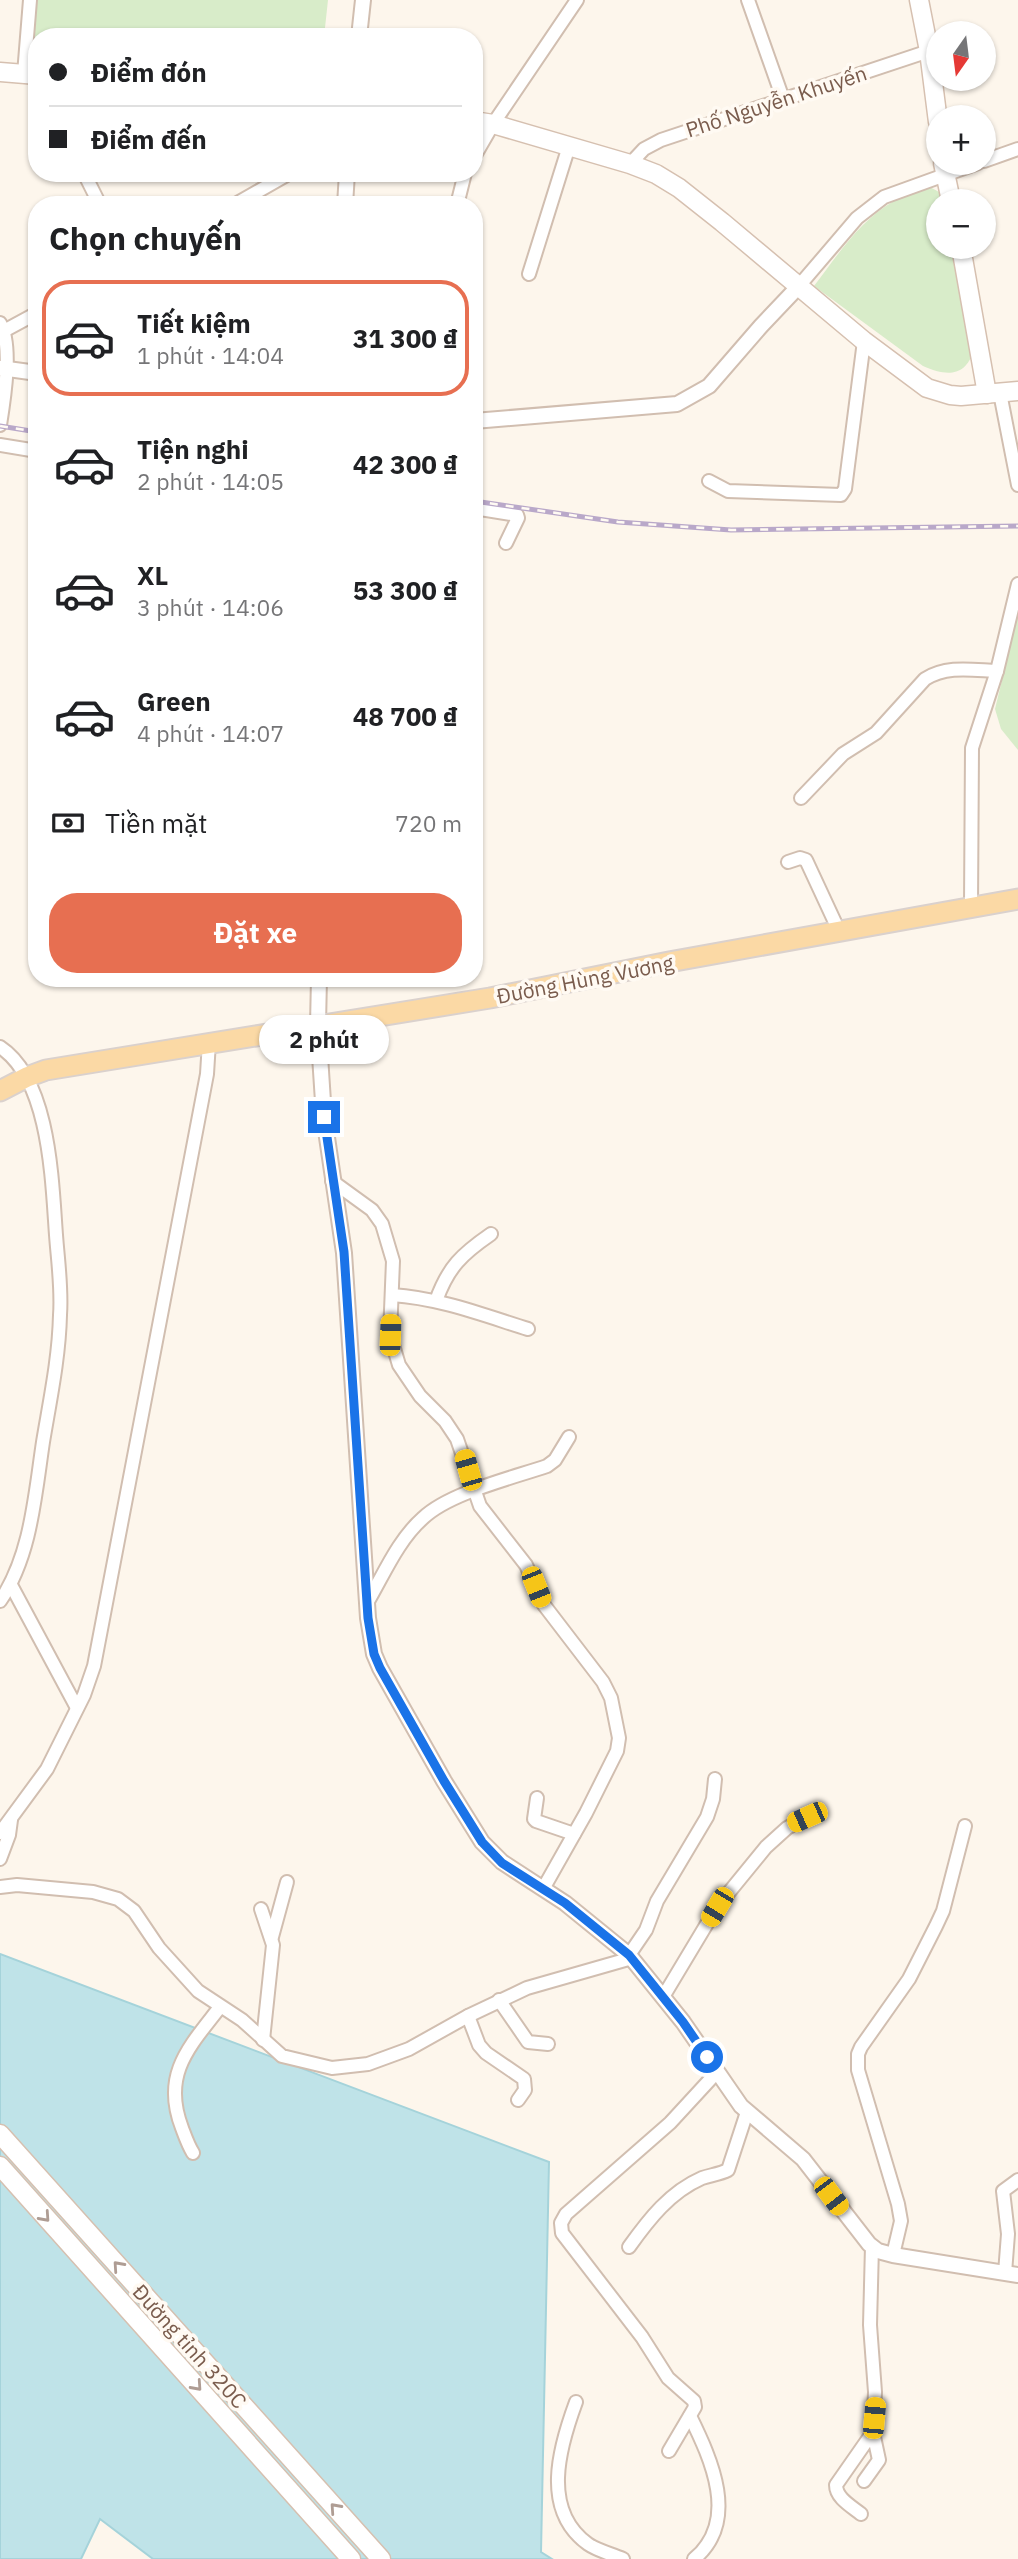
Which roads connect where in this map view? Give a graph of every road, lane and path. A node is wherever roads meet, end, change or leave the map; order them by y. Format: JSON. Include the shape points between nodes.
{"nodes":[{"id":1,"x":30,"y":0,"type":"edge"},
{"id":2,"x":363,"y":0,"type":"edge"},
{"id":3,"x":577,"y":0,"type":"edge"},
{"id":4,"x":748,"y":0,"type":"edge"},
{"id":5,"x":919,"y":0,"type":"edge"},
{"id":6,"x":30,"y":28,"type":"edge"},
{"id":7,"x":360,"y":28,"type":"edge"},
{"id":8,"x":926,"y":36,"type":"edge"},
{"id":9,"x":926,"y":52,"type":"edge"},
{"id":10,"x":0,"y":72,"type":"edge"},
{"id":11,"x":28,"y":75,"type":"edge"},
{"id":12,"x":783,"y":99,"type":"junction"},
{"id":13,"x":483,"y":122,"type":"edge"},
{"id":14,"x":493,"y":124,"type":"junction"},
{"id":15,"x":483,"y":141,"type":"edge"},
{"id":16,"x":569,"y":146,"type":"junction"},
{"id":17,"x":1018,"y":149,"type":"edge"},
{"id":18,"x":996,"y":157,"type":"edge"},
{"id":19,"x":630,"y":164,"type":"junction"},
{"id":20,"x":929,"y":175,"type":"edge"},
{"id":21,"x":274,"y":182,"type":"edge"},
{"id":22,"x":250,"y":196,"type":"edge"},
{"id":23,"x":964,"y":259,"type":"edge"},
{"id":24,"x":529,"y":274,"type":"dead end"},
{"id":25,"x":798,"y":287,"type":"junction"},
{"id":26,"x":28,"y":317,"type":"edge"},
{"id":27,"x":1,"y":329,"type":"edge"},
{"id":28,"x":864,"y":341,"type":"junction"},
{"id":29,"x":3,"y":368,"type":"edge"},
{"id":30,"x":28,"y":372,"type":"edge"},
{"id":31,"x":1002,"y":393,"type":"edge"},
{"id":32,"x":483,"y":420,"type":"edge"},
{"id":33,"x":0,"y":425,"type":"edge"},
{"id":34,"x":0,"y":445,"type":"edge"},
{"id":35,"x":28,"y":450,"type":"edge"},
{"id":36,"x":709,"y":481,"type":"dead end"},
{"id":37,"x":1018,"y":485,"type":"edge"},
{"id":38,"x":483,"y":509,"type":"edge"},
{"id":39,"x":506,"y":543,"type":"dead end"},
{"id":40,"x":1018,"y":584,"type":"edge"},
{"id":41,"x":997,"y":671,"type":"junction"},
{"id":42,"x":801,"y":798,"type":"dead end"},
{"id":43,"x":788,"y":862,"type":"dead end"},
{"id":44,"x":1018,"y":899,"type":"edge"},
{"id":45,"x":971,"y":906,"type":"junction"},
{"id":46,"x":839,"y":931,"type":"junction"},
{"id":47,"x":319,"y":987,"type":"edge"},
{"id":48,"x":318,"y":1025,"type":"junction"},
{"id":49,"x":209,"y":1042,"type":"junction"},
{"id":50,"x":0,"y":1047,"type":"edge"},
{"id":51,"x":27,"y":1077,"type":"junction"},
{"id":52,"x":0,"y":1079,"type":"edge"},
{"id":53,"x":0,"y":1091,"type":"edge"},
{"id":54,"x":332,"y":1181,"type":"junction"},
{"id":55,"x":491,"y":1234,"type":"dead end"},
{"id":56,"x":392,"y":1295,"type":"junction"},
{"id":57,"x":436,"y":1300,"type":"junction"},
{"id":58,"x":528,"y":1329,"type":"dead end"},
{"id":59,"x":569,"y":1437,"type":"dead end"},
{"id":60,"x":474,"y":1492,"type":"junction"},
{"id":61,"x":11,"y":1585,"type":"junction"},
{"id":62,"x":0,"y":1601,"type":"edge"},
{"id":63,"x":367,"y":1603,"type":"junction"},
{"id":64,"x":77,"y":1708,"type":"junction"},
{"id":65,"x":715,"y":1779,"type":"dead end"},
{"id":66,"x":537,"y":1798,"type":"dead end"},
{"id":67,"x":12,"y":1816,"type":"junction"},
{"id":68,"x":807,"y":1817,"type":"dead end"},
{"id":69,"x":965,"y":1826,"type":"dead end"},
{"id":70,"x":0,"y":1833,"type":"edge"},
{"id":71,"x":574,"y":1834,"type":"junction"},
{"id":72,"x":0,"y":1859,"type":"edge"},
{"id":73,"x":287,"y":1882,"type":"dead end"},
{"id":74,"x":0,"y":1887,"type":"edge"},
{"id":75,"x":543,"y":1889,"type":"junction"},
{"id":76,"x":261,"y":1909,"type":"dead end"},
{"id":77,"x":272,"y":1937,"type":"junction"},
{"id":78,"x":630,"y":1957,"type":"junction"},
{"id":79,"x":663,"y":1997,"type":"junction"},
{"id":80,"x":499,"y":2000,"type":"junction"},
{"id":81,"x":220,"y":2007,"type":"junction"},
{"id":82,"x":468,"y":2016,"type":"junction"},
{"id":83,"x":262,"y":2040,"type":"junction"},
{"id":84,"x":548,"y":2044,"type":"dead end"},
{"id":85,"x":717,"y":2072,"type":"junction"},
{"id":86,"x":518,"y":2100,"type":"dead end"},
{"id":87,"x":747,"y":2112,"type":"junction"},
{"id":88,"x":0,"y":2134,"type":"edge"},
{"id":89,"x":193,"y":2152,"type":"dead end"},
{"id":90,"x":0,"y":2166,"type":"edge"},
{"id":91,"x":1018,"y":2180,"type":"edge"},
{"id":92,"x":872,"y":2246,"type":"junction"},
{"id":93,"x":629,"y":2247,"type":"dead end"},
{"id":94,"x":893,"y":2255,"type":"junction"},
{"id":95,"x":1011,"y":2274,"type":"edge"},
{"id":96,"x":576,"y":2402,"type":"dead end"},
{"id":97,"x":690,"y":2416,"type":"junction"},
{"id":98,"x":873,"y":2432,"type":"junction"},
{"id":99,"x":668,"y":2451,"type":"dead end"},
{"id":100,"x":864,"y":2481,"type":"dead end"},
{"id":101,"x":861,"y":2514,"type":"dead end"},
{"id":102,"x":351,"y":2559,"type":"edge"},
{"id":103,"x":381,"y":2559,"type":"edge"},
{"id":104,"x":623,"y":2559,"type":"edge"},
{"id":105,"x":694,"y":2559,"type":"edge"}],
"edges":[{"from":1,"to":6,"type":"street"},
{"from":2,"to":7,"type":"street"},
{"from":3,"to":14,"type":"street"},
{"from":4,"to":12,"type":"street"},
{"from":5,"to":8,"type":"main road"},
{"from":9,"to":12,"type":"street","name":"Phố Nguyễn Khuyến"},
{"from":10,"to":11,"type":"main road"},
{"from":12,"to":19,"type":"street","name":"Phố Nguyễn Khuyến","via":[[661,140]]},
{"from":13,"to":14,"type":"main road"},
{"from":14,"to":15,"type":"street"},
{"from":14,"to":16,"type":"main road"},
{"from":16,"to":19,"type":"main road"},
{"from":16,"to":24,"type":"street"},
{"from":17,"to":18,"type":"street"},
{"from":19,"to":25,"type":"main road","via":[[679,188]]},
{"from":20,"to":25,"type":"street","via":[[866,211]]},
{"from":21,"to":22,"type":"street"},
{"from":23,"to":31,"type":"main road"},
{"from":25,"to":28,"type":"main road"},
{"from":25,"to":32,"type":"street","via":[[709,386],[677,404]]},
{"from":26,"to":27,"type":"street"},
{"from":27,"to":29,"type":"street"},
{"from":28,"to":31,"type":"main road","via":[[927,387],[950,395]]},
{"from":28,"to":36,"type":"street","via":[[841,495],[728,491]]},
{"from":29,"to":30,"type":"street"},
{"from":29,"to":33,"type":"street"},
{"from":31,"to":37,"type":"street"},
{"from":34,"to":35,"type":"street"},
{"from":38,"to":39,"type":"street","via":[[517,515]]},
{"from":40,"to":41,"type":"street"},
{"from":41,"to":42,"type":"street","via":[[951,669],[925,679],[876,733],[843,754]]},
{"from":41,"to":45,"type":"street","via":[[972,748]]},
{"from":43,"to":46,"type":"street","via":[[806,860]]},
{"from":44,"to":45,"type":"main road","name":"Đường Hùng Vương"},
{"from":45,"to":46,"type":"main road","name":"Đường Hùng Vương"},
{"from":46,"to":48,"type":"main road","name":"Đường Hùng Vương","via":[[490,998]]},
{"from":47,"to":48,"type":"street"},
{"from":48,"to":49,"type":"main road","name":"Đường Hùng Vương"},
{"from":48,"to":54,"type":"street"},
{"from":49,"to":51,"type":"main road","name":"Đường Hùng Vương"},
{"from":49,"to":64,"type":"street","via":[[207,1074],[94,1666]]},
{"from":50,"to":51,"type":"street","via":[[12,1055]]},
{"from":51,"to":52,"type":"main road","name":"Đường Hùng Vương"},
{"from":51,"to":53,"type":"main road","name":"Đường Hùng Vương"},
{"from":51,"to":61,"type":"street","via":[[50,1147],[61,1312],[34,1500]]},
{"from":54,"to":56,"type":"street","via":[[372,1210],[382,1224],[392,1255]]},
{"from":54,"to":63,"type":"street","via":[[344,1252]]},
{"from":55,"to":57,"type":"street","via":[[453,1265]]},
{"from":56,"to":57,"type":"street"},
{"from":56,"to":60,"type":"street","via":[[394,1355],[420,1396],[457,1439]]},
{"from":57,"to":58,"type":"street"},
{"from":59,"to":60,"type":"street","via":[[547,1466]]},
{"from":60,"to":63,"type":"street","via":[[436,1508],[410,1531]]},
{"from":60,"to":71,"type":"street","via":[[485,1514],[526,1564],[544,1605],[611,1698],[619,1744]]},
{"from":61,"to":62,"type":"street"},
{"from":61,"to":64,"type":"street"},
{"from":63,"to":75,"type":"street","via":[[380,1668],[444,1781],[492,1854]]},
{"from":64,"to":67,"type":"street","via":[[47,1769]]},
{"from":65,"to":78,"type":"street","via":[[707,1817]]},
{"from":66,"to":71,"type":"street","via":[[536,1821]]},
{"from":67,"to":70,"type":"street"},
{"from":67,"to":72,"type":"street"},
{"from":68,"to":79,"type":"street","via":[[766,1847],[717,1907]]},
{"from":69,"to":94,"type":"street","via":[[936,1926],[909,1979],[858,2054],[858,2070],[901,2221]]},
{"from":71,"to":75,"type":"street"},
{"from":73,"to":77,"type":"street"},
{"from":74,"to":81,"type":"street","via":[[93,1892],[118,1899],[134,1911],[159,1948],[198,1991]]},
{"from":75,"to":78,"type":"street"},
{"from":76,"to":77,"type":"street"},
{"from":77,"to":83,"type":"street"},
{"from":78,"to":79,"type":"street"},
{"from":78,"to":80,"type":"street"},
{"from":79,"to":85,"type":"street"},
{"from":80,"to":82,"type":"street"},
{"from":80,"to":84,"type":"street","via":[[528,2042]]},
{"from":81,"to":83,"type":"street"},
{"from":81,"to":89,"type":"street","via":[[186,2050],[176,2081],[178,2118]]},
{"from":82,"to":83,"type":"street","via":[[409,2049],[354,2067],[332,2068],[290,2059]]},
{"from":82,"to":86,"type":"street","via":[[479,2045],[524,2079],[525,2090]]},
{"from":85,"to":87,"type":"street"},
{"from":85,"to":97,"type":"street","via":[[670,2123],[566,2214],[561,2228],[668,2378],[694,2401]]},
{"from":87,"to":92,"type":"street","via":[[803,2159]]},
{"from":87,"to":93,"type":"street","via":[[728,2170],[702,2178],[668,2199]]},
{"from":103,"to":88,"type":"main road","name":"Đường tỉnh 320C","one_way":true},
{"from":90,"to":102,"type":"main road","name":"Đường tỉnh 320C","one_way":true},
{"from":91,"to":95,"type":"street","via":[[1003,2191]]},
{"from":92,"to":94,"type":"street"},
{"from":92,"to":98,"type":"street"},
{"from":94,"to":95,"type":"street"},
{"from":96,"to":104,"type":"street","via":[[560,2460],[557,2497],[563,2516],[577,2535]]},
{"from":97,"to":99,"type":"street"},
{"from":97,"to":105,"type":"street","via":[[704,2445],[720,2502],[718,2523]]},
{"from":98,"to":100,"type":"street","via":[[879,2459]]},
{"from":98,"to":101,"type":"street","via":[[836,2485],[840,2496]]}]}
